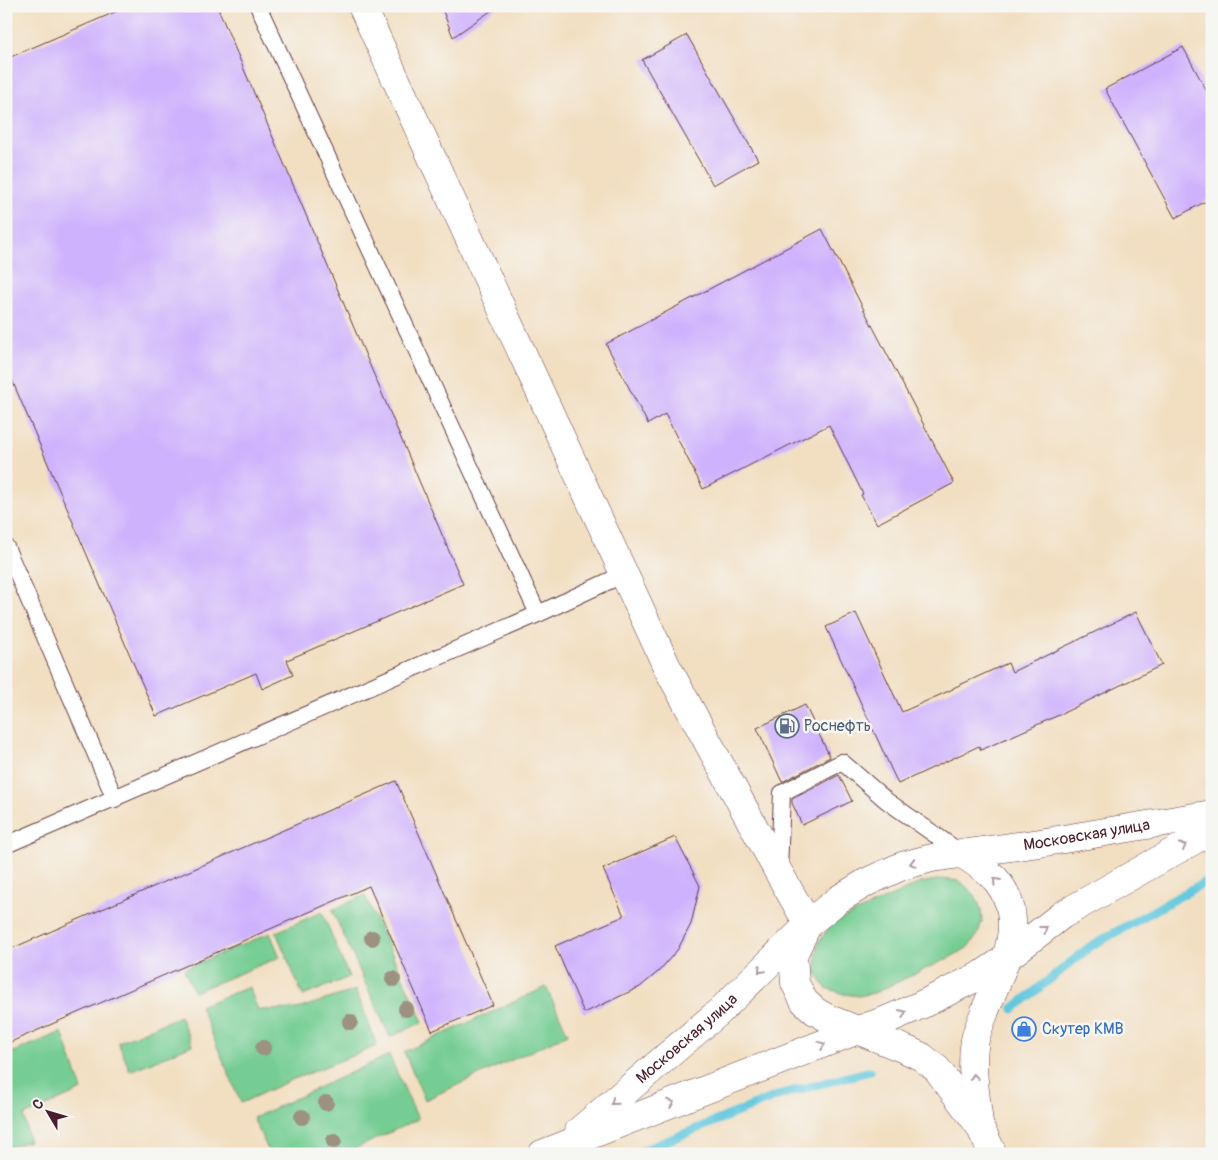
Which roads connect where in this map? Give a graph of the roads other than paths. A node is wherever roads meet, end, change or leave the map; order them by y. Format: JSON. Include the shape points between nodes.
{"nodes":[{"id":1,"x":258,"y":6,"type":"edge"},
{"id":2,"x":362,"y":6,"type":"edge"},
{"id":3,"x":6,"y":548,"type":"edge"},
{"id":4,"x":624,"y":574,"type":"junction"},
{"id":5,"x":538,"y":614,"type":"junction"},
{"id":6,"x":115,"y":799,"type":"junction"},
{"id":7,"x":1212,"y":814,"type":"edge"},
{"id":8,"x":1212,"y":830,"type":"edge"},
{"id":9,"x":6,"y":845,"type":"edge"},
{"id":10,"x":961,"y":853,"type":"junction"},
{"id":11,"x":779,"y":873,"type":"junction"},
{"id":12,"x":808,"y":924,"type":"junction"},
{"id":13,"x":1005,"y":959,"type":"junction"},
{"id":14,"x":858,"y":1030,"type":"junction"},
{"id":15,"x":979,"y":1125,"type":"junction"},
{"id":16,"x":551,"y":1150,"type":"edge"},
{"id":17,"x":993,"y":1154,"type":"edge"}],
"edges":[{"from":1,"to":5,"type":"lane"},
{"from":2,"to":4,"type":"street"},
{"from":3,"to":6,"type":"lane"},
{"from":4,"to":5,"type":"lane"},
{"from":4,"to":11,"type":"street","via":[[667,667]]},
{"from":5,"to":6,"type":"lane"},
{"from":6,"to":9,"type":"lane"},
{"from":7,"to":10,"type":"street","name":"Московская улица"},
{"from":13,"to":8,"type":"street","name":"Московская улица","one_way":true,"via":[[1062,915]]},
{"from":10,"to":11,"type":"lane","via":[[887,801],[842,762],[782,793]]},
{"from":10,"to":12,"type":"street","name":"Московская улица","one_way":true,"via":[[902,866],[867,882]]},
{"from":13,"to":10,"type":"street","one_way":true,"via":[[1012,936],[1010,903],[996,880]]},
{"from":11,"to":12,"type":"street"},
{"from":12,"to":14,"type":"street","name":"Московская улица","via":[[793,955],[795,983],[804,1001],[815,1011]]},
{"from":12,"to":16,"type":"street","name":"Московская улица","one_way":true,"via":[[719,1012],[612,1104]]},
{"from":14,"to":13,"type":"street","name":"Московская улица","one_way":true,"via":[[922,1005]]},
{"from":15,"to":13,"type":"street","one_way":true,"via":[[973,1070],[975,1039]]},
{"from":14,"to":15,"type":"street","via":[[922,1057],[937,1070]]},
{"from":16,"to":14,"type":"street","name":"Московская улица","one_way":true},
{"from":15,"to":17,"type":"street"}]}
